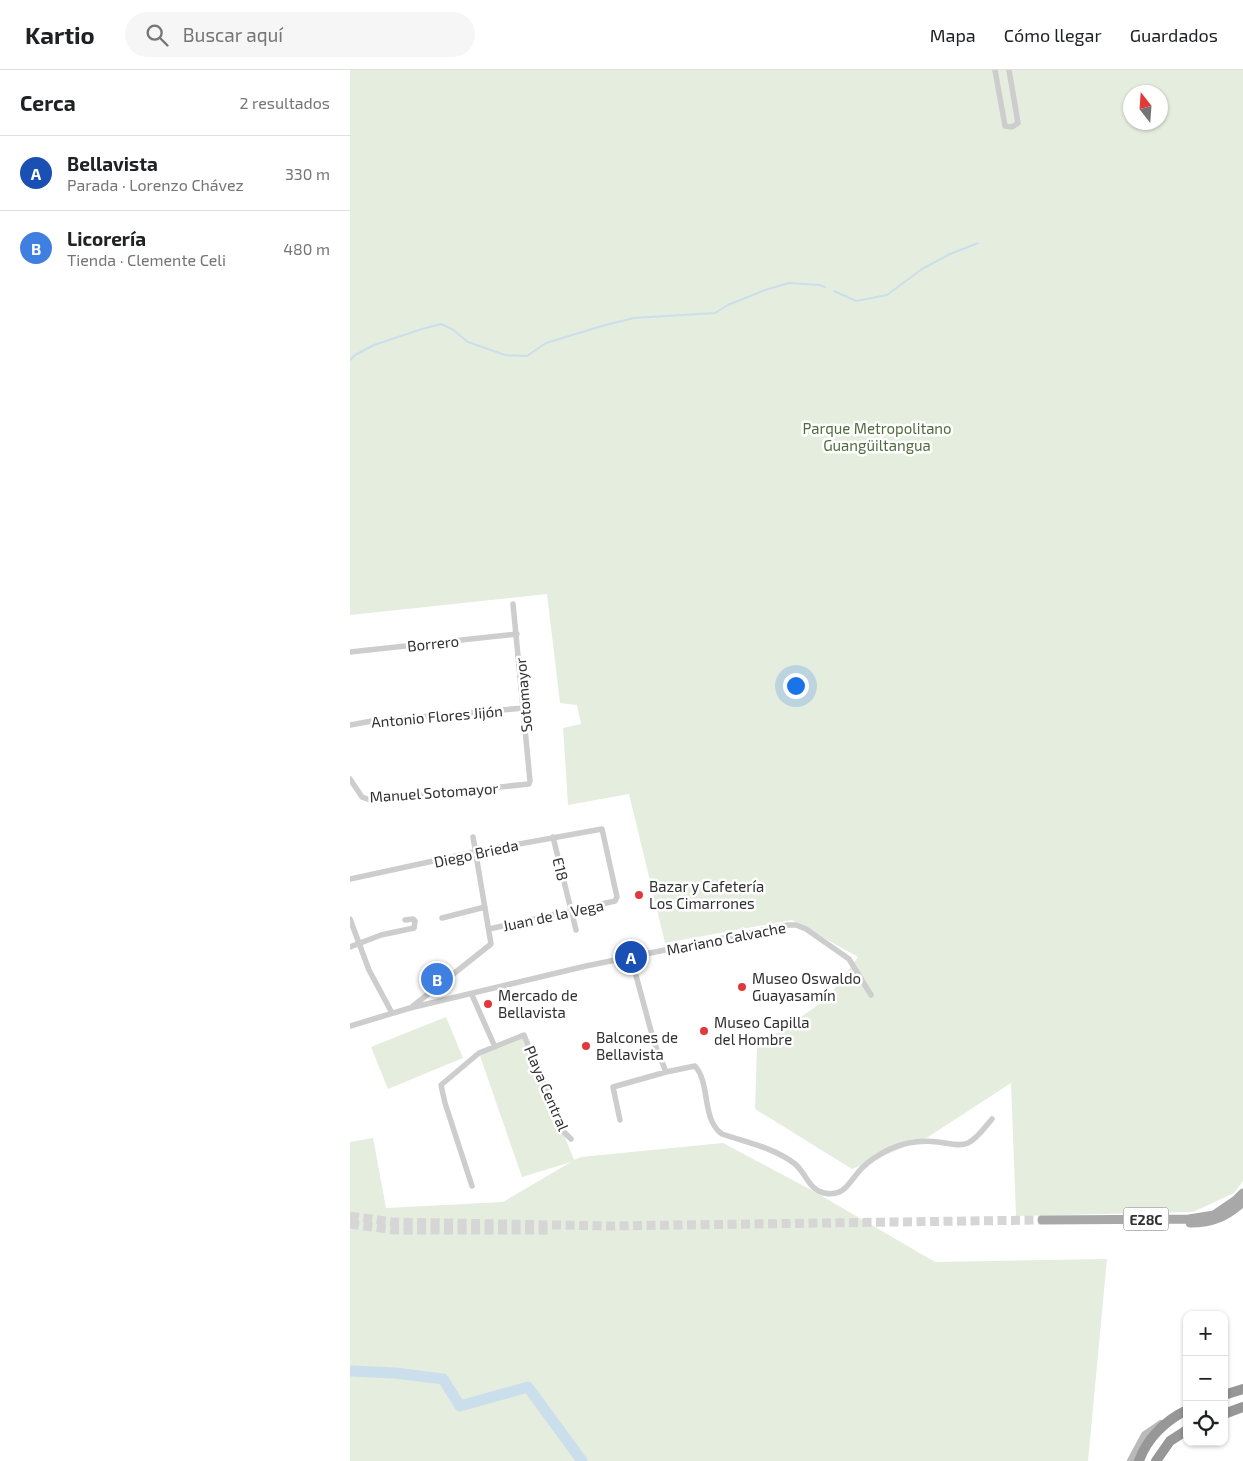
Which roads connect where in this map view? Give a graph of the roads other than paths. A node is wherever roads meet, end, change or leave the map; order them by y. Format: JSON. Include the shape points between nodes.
{"nodes":[{"id":1,"x":996,"y":70,"type":"edge"},
{"id":2,"x":1009,"y":70,"type":"edge"},
{"id":3,"x":513,"y":604,"type":"dead end"},
{"id":4,"x":517,"y":634,"type":"junction"},
{"id":5,"x":350,"y":652,"type":"edge"},
{"id":6,"x":524,"y":708,"type":"junction"},
{"id":7,"x":350,"y":725,"type":"edge"},
{"id":8,"x":350,"y":779,"type":"edge"},
{"id":9,"x":528,"y":784,"type":"joint"},
{"id":10,"x":553,"y":837,"type":"junction"},
{"id":11,"x":473,"y":838,"type":"dead end"},
{"id":12,"x":475,"y":852,"type":"junction"},
{"id":13,"x":350,"y":879,"type":"edge"},
{"id":14,"x":616,"y":900,"type":"joint"},
{"id":15,"x":485,"y":907,"type":"junction"},
{"id":16,"x":572,"y":912,"type":"junction"},
{"id":17,"x":442,"y":918,"type":"dead end"},
{"id":18,"x":350,"y":919,"type":"edge"},
{"id":19,"x":404,"y":920,"type":"dead end"},
{"id":20,"x":489,"y":929,"type":"junction"},
{"id":21,"x":576,"y":930,"type":"dead end"},
{"id":22,"x":359,"y":944,"type":"junction"},
{"id":23,"x":350,"y":947,"type":"edge"},
{"id":24,"x":631,"y":957,"type":"junction"},
{"id":25,"x":472,"y":995,"type":"junction"},
{"id":26,"x":871,"y":995,"type":"dead end"},
{"id":27,"x":410,"y":1008,"type":"junction"},
{"id":28,"x":392,"y":1013,"type":"junction"},
{"id":29,"x":350,"y":1026,"type":"edge"},
{"id":30,"x":494,"y":1047,"type":"junction"},
{"id":31,"x":666,"y":1072,"type":"junction"},
{"id":32,"x":992,"y":1119,"type":"dead end"},
{"id":33,"x":620,"y":1120,"type":"dead end"},
{"id":34,"x":571,"y":1139,"type":"dead end"},
{"id":35,"x":472,"y":1186,"type":"dead end"},
{"id":36,"x":1243,"y":1194,"type":"edge"},
{"id":37,"x":1243,"y":1202,"type":"edge"},
{"id":38,"x":1243,"y":1388,"type":"edge"},
{"id":39,"x":1228,"y":1394,"type":"edge"},
{"id":40,"x":1243,"y":1407,"type":"edge"},
{"id":41,"x":1183,"y":1412,"type":"edge"},
{"id":42,"x":1228,"y":1413,"type":"edge"},
{"id":43,"x":1172,"y":1417,"type":"junction"},
{"id":44,"x":1183,"y":1433,"type":"edge"},
{"id":45,"x":1131,"y":1461,"type":"edge"},
{"id":46,"x":1140,"y":1461,"type":"edge"},
{"id":47,"x":1156,"y":1461,"type":"edge"}],
"edges":[{"from":1,"to":2,"type":"street","via":[[1006,126],[1012,127],[1018,123]]},
{"from":3,"to":4,"type":"street","name":"Sotomayor"},
{"from":4,"to":5,"type":"street","name":"Borrero"},
{"from":4,"to":6,"type":"street","name":"Sotomayor"},
{"from":6,"to":7,"type":"street","name":"Antonio Flores Jijón"},
{"from":6,"to":9,"type":"street","name":"Sotomayor"},
{"from":8,"to":9,"type":"street","name":"Manuel Sotomayor","via":[[360,795],[370,800]]},
{"from":10,"to":12,"type":"street","name":"Diego Brieda"},
{"from":10,"to":14,"type":"street","name":"Diego Brieda","via":[[602,828]]},
{"from":10,"to":16,"type":"street","name":"E18"},
{"from":11,"to":12,"type":"street"},
{"from":12,"to":13,"type":"street","name":"Diego Brieda"},
{"from":12,"to":15,"type":"street"},
{"from":14,"to":16,"type":"street","name":"Juan de la Vega"},
{"from":15,"to":17,"type":"street"},
{"from":15,"to":20,"type":"street"},
{"from":16,"to":20,"type":"street","name":"Juan de la Vega"},
{"from":16,"to":21,"type":"street","name":"E18"},
{"from":18,"to":22,"type":"street"},
{"from":19,"to":22,"type":"street","via":[[413,919],[414,928]]},
{"from":20,"to":27,"type":"street","via":[[490,945]]},
{"from":22,"to":23,"type":"street"},
{"from":22,"to":28,"type":"street"},
{"from":24,"to":25,"type":"street","name":"Mariano Calvache"},
{"from":24,"to":26,"type":"street","name":"Mariano Calvache","via":[[788,924],[796,925],[849,958]]},
{"from":24,"to":31,"type":"street","via":[[654,1042]]},
{"from":25,"to":27,"type":"street","name":"Mariano Calvache"},
{"from":25,"to":30,"type":"street"},
{"from":27,"to":28,"type":"street","name":"Mariano Calvache"},
{"from":28,"to":29,"type":"street","name":"Mariano Calvache"},
{"from":30,"to":34,"type":"street","name":"Playa Central","via":[[524,1035],[563,1131]]},
{"from":30,"to":35,"type":"street","via":[[479,1053],[441,1084]]},
{"from":31,"to":32,"type":"street","via":[[695,1066],[716,1130],[778,1154],[796,1165],[813,1188],[823,1193],[833,1194],[848,1188],[861,1169],[880,1153],[913,1142],[966,1144],[974,1140]]},
{"from":31,"to":33,"type":"street","via":[[613,1087]]},
{"from":36,"to":37,"type":"main road","number":"E28C","via":[[1214,1215],[1189,1219],[1042,1222],[1205,1223],[1233,1211]]},
{"from":38,"to":39,"type":"highway"},
{"from":40,"to":42,"type":"highway"},
{"from":41,"to":43,"type":"highway"},
{"from":43,"to":45,"type":"street","via":[[1146,1435]]},
{"from":43,"to":46,"type":"highway","via":[[1157,1432]]},
{"from":44,"to":47,"type":"highway","via":[[1170,1441]]}]}
